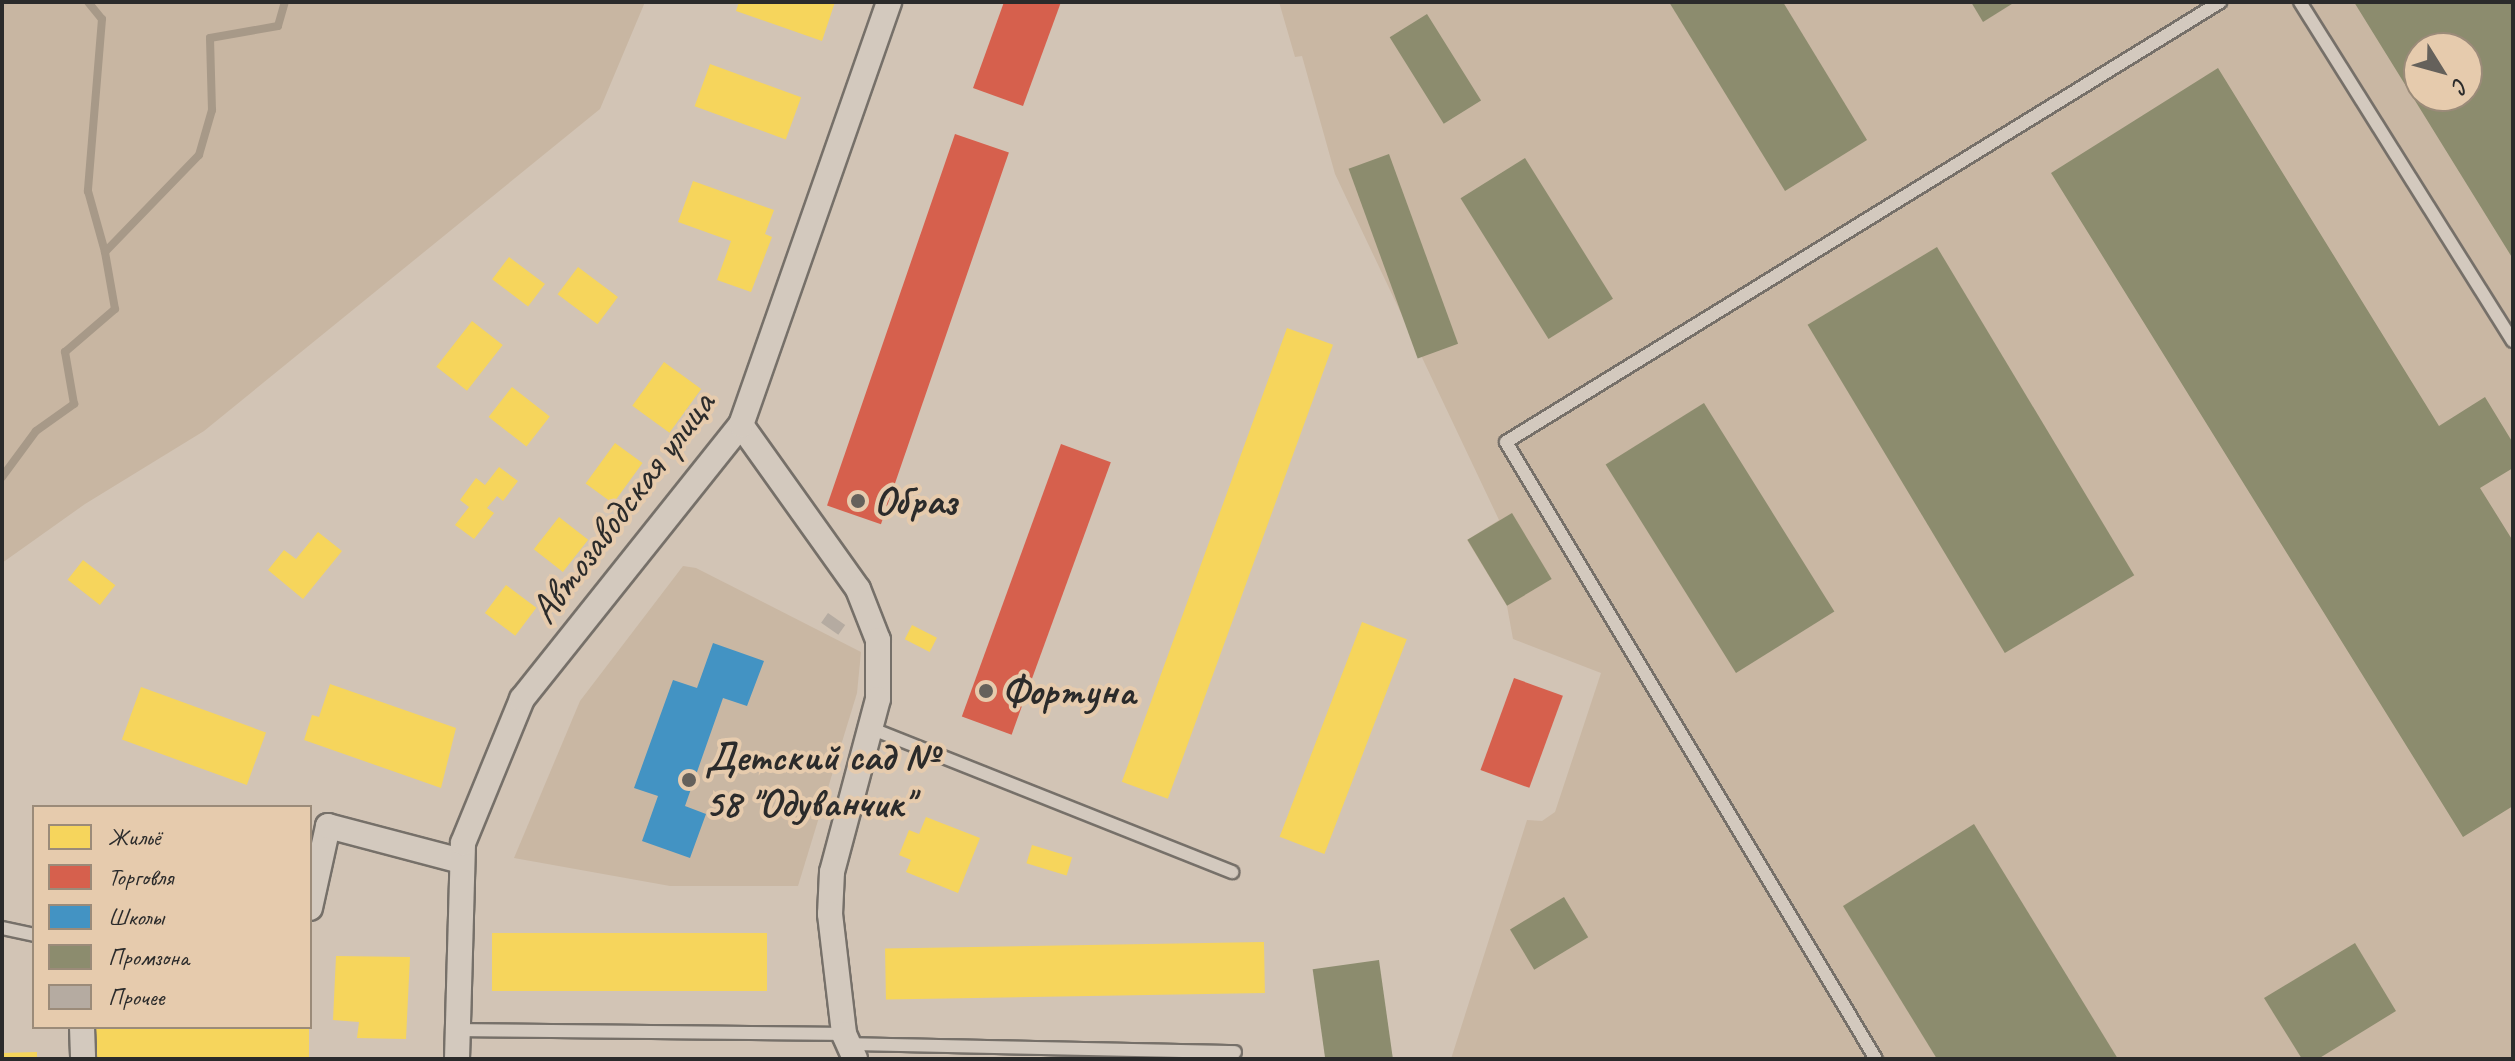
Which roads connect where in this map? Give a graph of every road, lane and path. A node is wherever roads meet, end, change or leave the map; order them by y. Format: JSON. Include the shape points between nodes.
{"nodes":[{"id":1,"x":889,"y":2,"type":"edge"},
{"id":2,"x":2220,"y":2,"type":"edge"},
{"id":3,"x":2300,"y":2,"type":"edge"},
{"id":4,"x":2513,"y":341,"type":"edge"},
{"id":5,"x":741,"y":425,"type":"junction"},
{"id":6,"x":870,"y":728,"type":"junction"},
{"id":7,"x":461,"y":861,"type":"junction"},
{"id":8,"x":1232,"y":872,"type":"dead end"},
{"id":9,"x":312,"y":899,"type":"edge"},
{"id":10,"x":2,"y":928,"type":"edge"},
{"id":11,"x":32,"y":935,"type":"edge"},
{"id":12,"x":82,"y":1029,"type":"edge"},
{"id":13,"x":458,"y":1030,"type":"junction"},
{"id":14,"x":849,"y":1046,"type":"edge"},
{"id":15,"x":1235,"y":1052,"type":"dead end"},
{"id":16,"x":83,"y":1059,"type":"edge"},
{"id":17,"x":457,"y":1059,"type":"edge"},
{"id":18,"x":1876,"y":1059,"type":"edge"}],
"edges":[{"from":1,"to":5,"type":"street","name":"Автозаводская улица"},
{"from":2,"to":18,"type":"lane","via":[[1506,442]]},
{"from":3,"to":4,"type":"lane"},
{"from":5,"to":6,"type":"street","via":[[858,589],[878,640],[878,699]]},
{"from":5,"to":7,"type":"street","name":"Автозаводская улица","via":[[522,699],[463,843]]},
{"from":6,"to":8,"type":"lane"},
{"from":6,"to":14,"type":"street","via":[[832,872],[830,914]]},
{"from":7,"to":9,"type":"street","via":[[328,826]]},
{"from":7,"to":13,"type":"street","name":"Автозаводская улица"},
{"from":10,"to":11,"type":"lane"},
{"from":12,"to":16,"type":"street"},
{"from":13,"to":14,"type":"lane"},
{"from":13,"to":17,"type":"street","name":"Автозаводская улица"},
{"from":14,"to":15,"type":"lane"}]}
